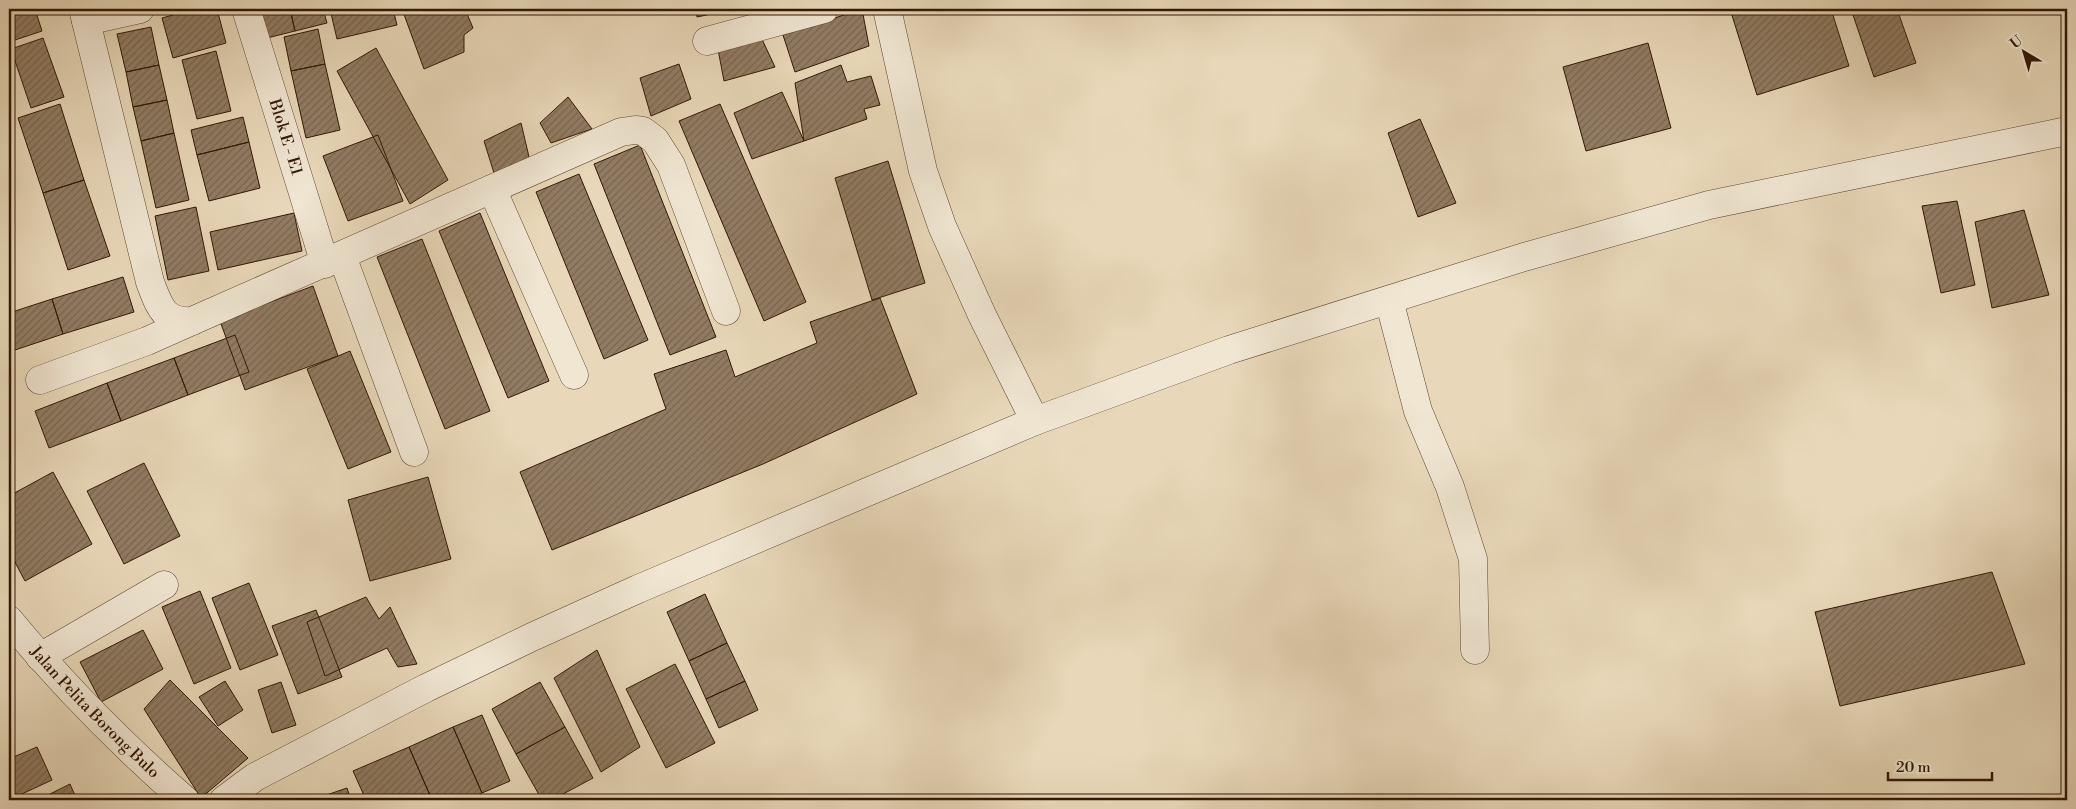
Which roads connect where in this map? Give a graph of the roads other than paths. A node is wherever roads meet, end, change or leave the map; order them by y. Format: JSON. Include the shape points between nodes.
{"nodes":[{"id":1,"x":140,"y":9,"type":"edge"},
{"id":2,"x":246,"y":9,"type":"edge"},
{"id":3,"x":824,"y":9,"type":"edge"},
{"id":4,"x":887,"y":9,"type":"edge"},
{"id":5,"x":85,"y":15,"type":"edge"},
{"id":6,"x":707,"y":41,"type":"dead end"},
{"id":7,"x":2067,"y":131,"type":"edge"},
{"id":8,"x":492,"y":189,"type":"junction"},
{"id":9,"x":334,"y":260,"type":"junction"},
{"id":10,"x":1390,"y":300,"type":"junction"},
{"id":11,"x":726,"y":310,"type":"dead end"},
{"id":12,"x":192,"y":321,"type":"junction"},
{"id":13,"x":574,"y":375,"type":"dead end"},
{"id":14,"x":40,"y":380,"type":"dead end"},
{"id":15,"x":1035,"y":421,"type":"junction"},
{"id":16,"x":414,"y":452,"type":"dead end"},
{"id":17,"x":164,"y":585,"type":"dead end"},
{"id":18,"x":9,"y":620,"type":"edge"},
{"id":19,"x":1475,"y":650,"type":"dead end"},
{"id":20,"x":40,"y":657,"type":"junction"},
{"id":21,"x":185,"y":800,"type":"edge"},
{"id":22,"x":224,"y":800,"type":"edge"}],
"edges":[{"from":1,"to":5,"type":"street"},
{"from":2,"to":9,"type":"street","name":"Blok E - E1"},
{"from":3,"to":6,"type":"street"},
{"from":4,"to":15,"type":"street","via":[[923,171],[942,226]]},
{"from":5,"to":12,"type":"street","via":[[150,282],[165,313],[180,322]]},
{"from":7,"to":10,"type":"street","via":[[1709,205],[1524,257]]},
{"from":8,"to":9,"type":"street"},
{"from":8,"to":11,"type":"street","via":[[621,132],[643,131],[655,140],[671,165]]},
{"from":8,"to":13,"type":"street"},
{"from":9,"to":12,"type":"street"},
{"from":9,"to":16,"type":"street","name":"Blok E - E1"},
{"from":10,"to":15,"type":"street","via":[[1229,350]]},
{"from":10,"to":19,"type":"street","via":[[1418,411],[1450,487],[1473,559]]},
{"from":12,"to":14,"type":"street"},
{"from":15,"to":22,"type":"street","via":[[532,637],[255,777]]},
{"from":17,"to":20,"type":"street"},
{"from":18,"to":20,"type":"street","name":"Jalan Pelita Borong Bulo"},
{"from":20,"to":21,"type":"street","name":"Jalan Pelita Borong Bulo"}]}
